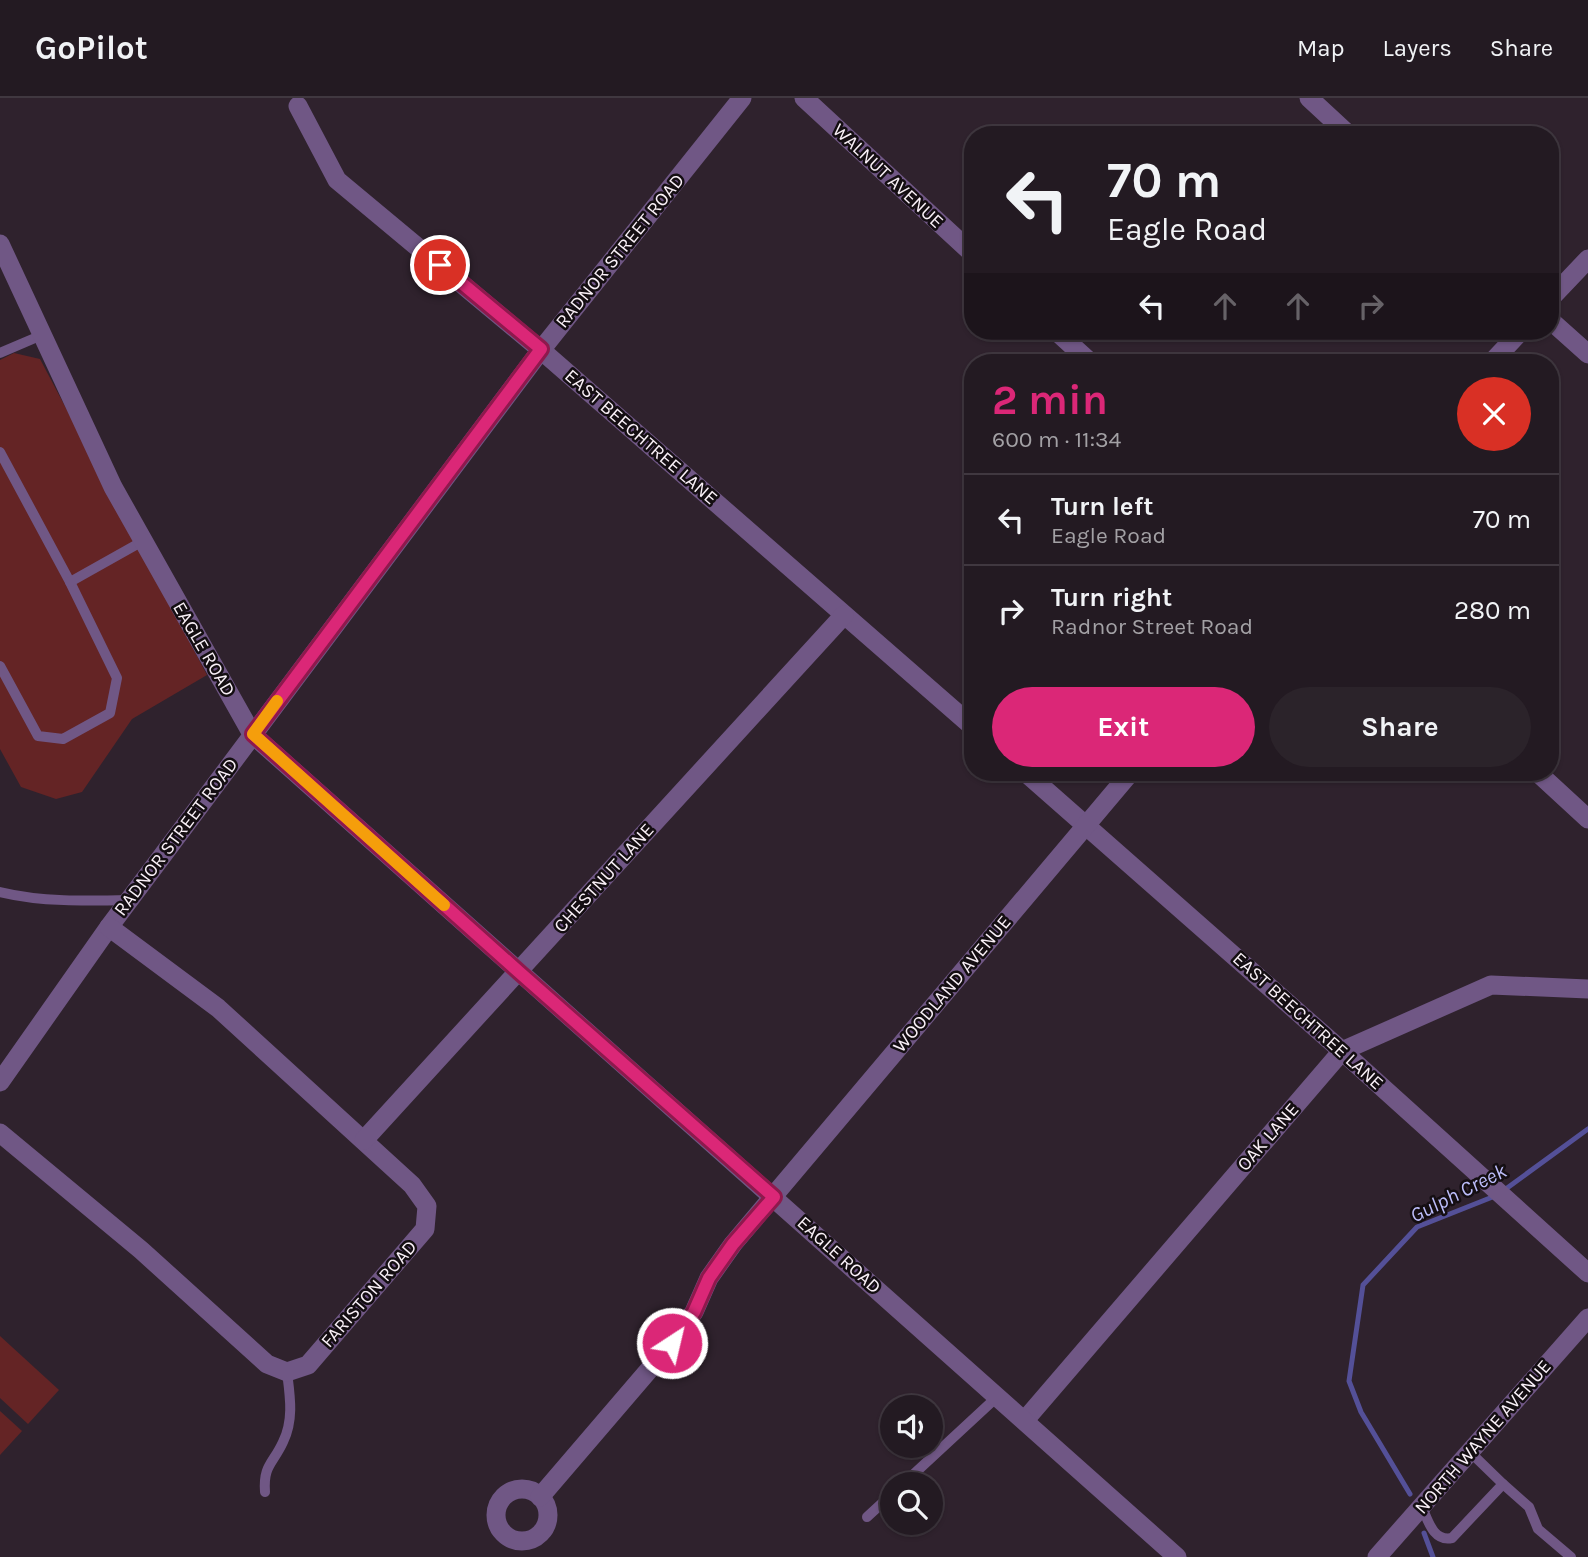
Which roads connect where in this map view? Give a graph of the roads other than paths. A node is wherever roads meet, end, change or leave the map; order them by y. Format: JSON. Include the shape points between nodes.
{"nodes":[{"id":1,"x":742,"y":98,"type":"edge"},
{"id":2,"x":804,"y":98,"type":"edge"},
{"id":3,"x":1309,"y":98,"type":"edge"},
{"id":4,"x":298,"y":106,"type":"dead end"},
{"id":5,"x":1339,"y":126,"type":"edge"},
{"id":6,"x":0,"y":244,"type":"edge"},
{"id":7,"x":964,"y":246,"type":"edge"},
{"id":8,"x":1588,"y":259,"type":"edge"},
{"id":9,"x":1559,"y":290,"type":"edge"},
{"id":10,"x":1559,"y":328,"type":"edge"},
{"id":11,"x":42,"y":335,"type":"junction"},
{"id":12,"x":1066,"y":340,"type":"edge"},
{"id":13,"x":1513,"y":340,"type":"edge"},
{"id":14,"x":541,"y":349,"type":"junction"},
{"id":15,"x":0,"y":353,"type":"edge"},
{"id":16,"x":1081,"y":354,"type":"edge"},
{"id":17,"x":1499,"y":354,"type":"edge"},
{"id":18,"x":1588,"y":354,"type":"edge"},
{"id":19,"x":0,"y":452,"type":"edge"},
{"id":20,"x":143,"y":541,"type":"junction"},
{"id":21,"x":70,"y":582,"type":"junction"},
{"id":22,"x":844,"y":615,"type":"junction"},
{"id":23,"x":0,"y":666,"type":"edge"},
{"id":24,"x":964,"y":719,"type":"edge"},
{"id":25,"x":253,"y":734,"type":"junction"},
{"id":26,"x":1035,"y":781,"type":"edge"},
{"id":27,"x":1123,"y":781,"type":"edge"},
{"id":28,"x":1546,"y":781,"type":"edge"},
{"id":29,"x":1588,"y":819,"type":"edge"},
{"id":30,"x":1086,"y":825,"type":"junction"},
{"id":31,"x":0,"y":892,"type":"edge"},
{"id":32,"x":129,"y":900,"type":"junction"},
{"id":33,"x":109,"y":927,"type":"junction"},
{"id":34,"x":519,"y":972,"type":"junction"},
{"id":35,"x":1588,"y":989,"type":"edge"},
{"id":36,"x":1342,"y":1051,"type":"junction"},
{"id":37,"x":0,"y":1082,"type":"edge"},
{"id":38,"x":0,"y":1133,"type":"edge"},
{"id":39,"x":364,"y":1140,"type":"junction"},
{"id":40,"x":774,"y":1197,"type":"junction"},
{"id":41,"x":1588,"y":1273,"type":"edge"},
{"id":42,"x":1588,"y":1318,"type":"edge"},
{"id":43,"x":287,"y":1372,"type":"junction"},
{"id":44,"x":998,"y":1396,"type":"junction"},
{"id":45,"x":1025,"y":1420,"type":"junction"},
{"id":46,"x":1470,"y":1452,"type":"junction"},
{"id":47,"x":916,"y":1472,"type":"edge"},
{"id":48,"x":1503,"y":1484,"type":"junction"},
{"id":49,"x":265,"y":1492,"type":"dead end"},
{"id":50,"x":540,"y":1497,"type":"dead end"},
{"id":51,"x":880,"y":1505,"type":"edge"},
{"id":52,"x":1422,"y":1507,"type":"junction"},
{"id":53,"x":867,"y":1517,"type":"dead end"},
{"id":54,"x":1177,"y":1557,"type":"edge"},
{"id":55,"x":1377,"y":1557,"type":"edge"},
{"id":56,"x":1571,"y":1557,"type":"edge"}],
"edges":[{"from":1,"to":14,"type":"street","name":"RADNOR STREET ROAD"},
{"from":2,"to":7,"type":"street","name":"WALNUT AVENUE"},
{"from":3,"to":5,"type":"street"},
{"from":4,"to":14,"type":"street","name":"EAST BEECHTREE LANE","via":[[337,180]]},
{"from":6,"to":11,"type":"street","name":"EAGLE ROAD"},
{"from":8,"to":9,"type":"street"},
{"from":10,"to":18,"type":"street"},
{"from":11,"to":15,"type":"lane"},
{"from":11,"to":20,"type":"street","name":"EAGLE ROAD"},
{"from":12,"to":16,"type":"street"},
{"from":13,"to":17,"type":"street"},
{"from":14,"to":22,"type":"street","name":"EAST BEECHTREE LANE"},
{"from":14,"to":25,"type":"street","name":"RADNOR STREET ROAD"},
{"from":19,"to":21,"type":"lane"},
{"from":20,"to":21,"type":"lane"},
{"from":20,"to":25,"type":"street","name":"EAGLE ROAD"},
{"from":21,"to":23,"type":"lane","via":[[117,678],[110,713],[63,739],[38,736]]},
{"from":22,"to":24,"type":"street","name":"EAST BEECHTREE LANE"},
{"from":22,"to":34,"type":"street","name":"CHESTNUT LANE"},
{"from":25,"to":32,"type":"street","name":"RADNOR STREET ROAD"},
{"from":25,"to":34,"type":"street","name":"EAGLE ROAD"},
{"from":26,"to":30,"type":"street","name":"EAST BEECHTREE LANE"},
{"from":27,"to":30,"type":"street","name":"WOODLAND AVENUE"},
{"from":28,"to":29,"type":"street"},
{"from":30,"to":36,"type":"street","name":"EAST BEECHTREE LANE"},
{"from":30,"to":40,"type":"street","name":"WOODLAND AVENUE"},
{"from":31,"to":32,"type":"lane","via":[[66,900]]},
{"from":32,"to":33,"type":"street","name":"RADNOR STREET ROAD"},
{"from":33,"to":37,"type":"street","name":"RADNOR STREET ROAD"},
{"from":33,"to":39,"type":"street","name":"FARISTON ROAD","via":[[218,1008]]},
{"from":34,"to":39,"type":"street","name":"CHESTNUT LANE"},
{"from":34,"to":40,"type":"street","name":"EAGLE ROAD"},
{"from":35,"to":36,"type":"street","name":"OAK LANE","via":[[1491,985]]},
{"from":36,"to":41,"type":"street","name":"EAST BEECHTREE LANE"},
{"from":36,"to":45,"type":"street","name":"OAK LANE"},
{"from":38,"to":43,"type":"street","via":[[141,1250],[267,1364]]},
{"from":39,"to":43,"type":"street","name":"FARISTON ROAD","via":[[412,1185],[427,1206],[425,1229],[308,1365]]},
{"from":40,"to":44,"type":"street","name":"EAGLE ROAD"},
{"from":40,"to":50,"type":"street","name":"WOODLAND AVENUE","via":[[709,1278],[694,1312],[672,1343]]},
{"from":42,"to":46,"type":"street","name":"NORTH WAYNE AVENUE"},
{"from":43,"to":49,"type":"lane","via":[[290,1421],[264,1478]]},
{"from":44,"to":45,"type":"street","name":"EAGLE ROAD"},
{"from":44,"to":47,"type":"lane"},
{"from":45,"to":54,"type":"street","name":"EAGLE ROAD"},
{"from":46,"to":48,"type":"lane"},
{"from":46,"to":52,"type":"street","name":"NORTH WAYNE AVENUE"},
{"from":48,"to":52,"type":"lane","via":[[1452,1538],[1436,1535]]},
{"from":48,"to":56,"type":"lane","via":[[1529,1507],[1538,1529]]},
{"from":51,"to":53,"type":"lane"},
{"from":52,"to":55,"type":"street","name":"NORTH WAYNE AVENUE"}]}
